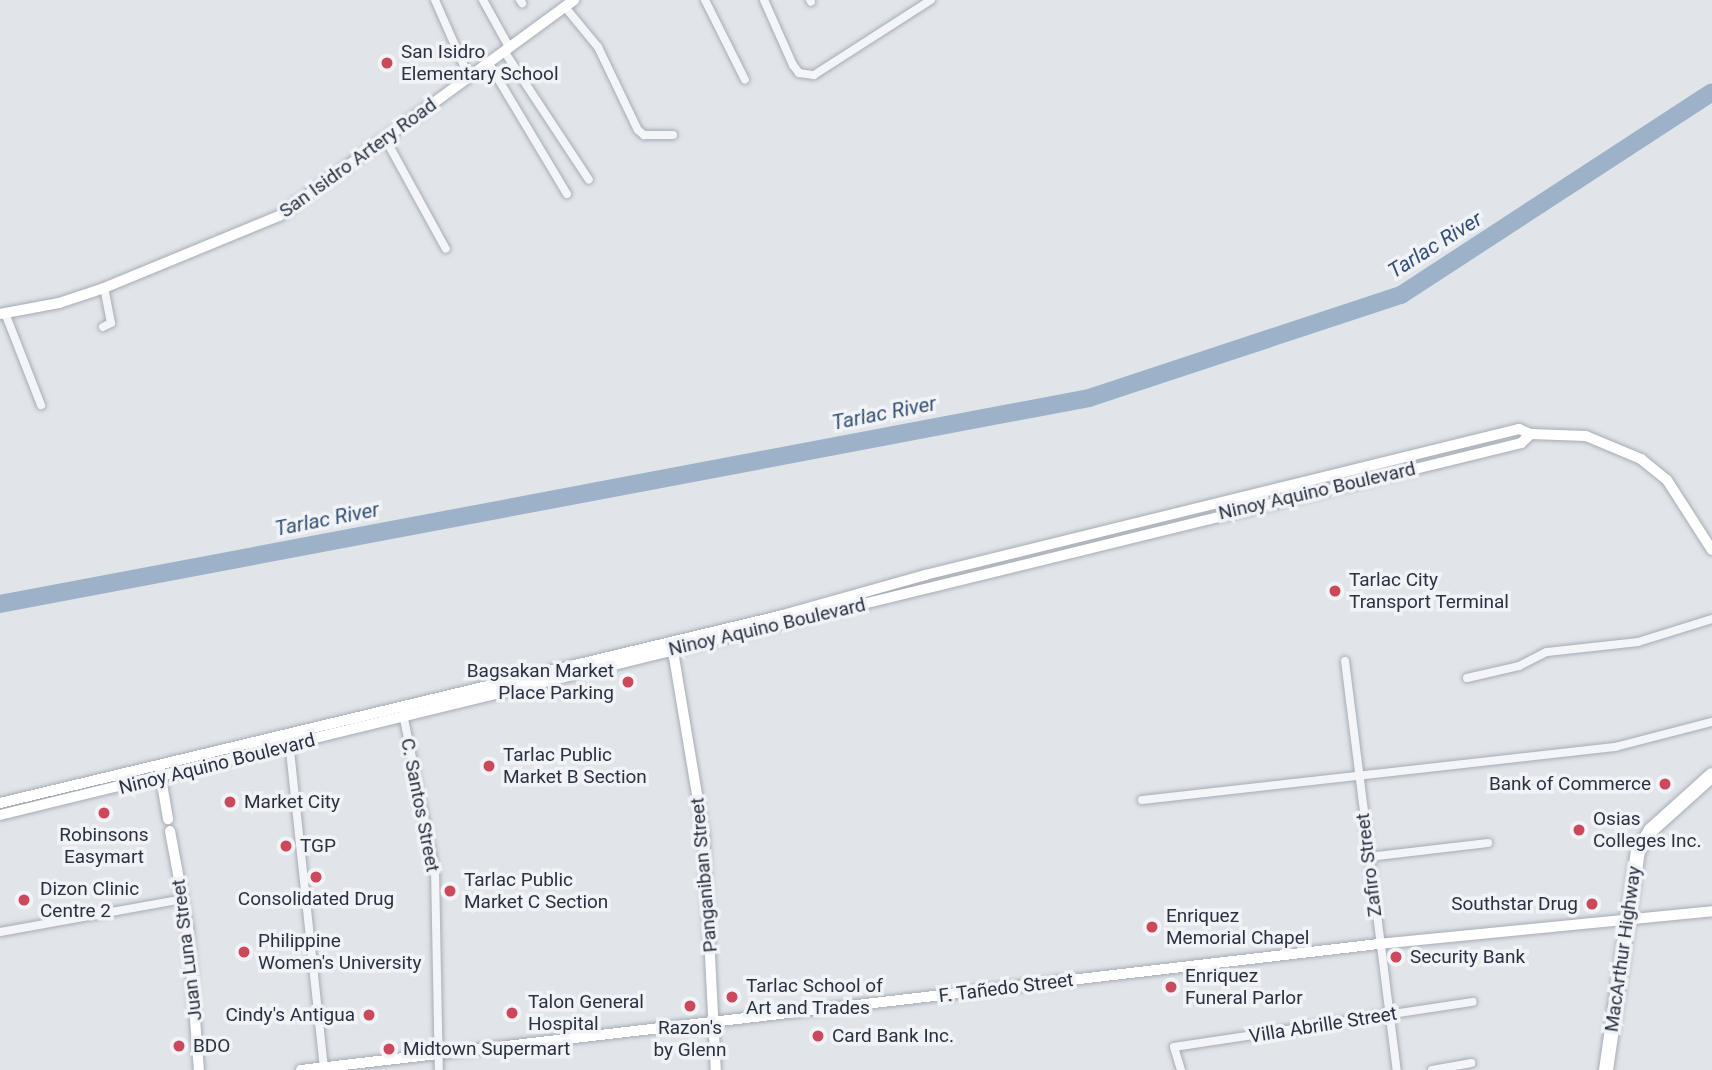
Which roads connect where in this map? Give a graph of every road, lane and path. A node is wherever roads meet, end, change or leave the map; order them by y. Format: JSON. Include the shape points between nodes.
{"nodes":[{"id":1,"x":435,"y":0,"type":"edge"},
{"id":2,"x":483,"y":0,"type":"edge"},
{"id":3,"x":705,"y":0,"type":"edge"},
{"id":4,"x":765,"y":0,"type":"edge"},
{"id":5,"x":931,"y":0,"type":"edge"},
{"id":6,"x":569,"y":3,"type":"edge"},
{"id":7,"x":506,"y":49,"type":"junction"},
{"id":8,"x":488,"y":62,"type":"junction"},
{"id":9,"x":469,"y":77,"type":"junction"},
{"id":10,"x":745,"y":80,"type":"dead end"},
{"id":11,"x":673,"y":135,"type":"dead end"},
{"id":12,"x":386,"y":140,"type":"junction"},
{"id":13,"x":589,"y":180,"type":"dead end"},
{"id":14,"x":567,"y":194,"type":"dead end"},
{"id":15,"x":446,"y":249,"type":"dead end"},
{"id":16,"x":104,"y":288,"type":"junction"},
{"id":17,"x":2,"y":313,"type":"edge"},
{"id":18,"x":103,"y":327,"type":"dead end"},
{"id":19,"x":41,"y":405,"type":"dead end"},
{"id":20,"x":1712,"y":550,"type":"edge"},
{"id":21,"x":1712,"y":619,"type":"edge"},
{"id":22,"x":671,"y":645,"type":"junction"},
{"id":23,"x":1345,"y":661,"type":"dead end"},
{"id":24,"x":1467,"y":678,"type":"dead end"},
{"id":25,"x":403,"y":713,"type":"junction"},
{"id":26,"x":1712,"y":722,"type":"edge"},
{"id":27,"x":289,"y":740,"type":"junction"},
{"id":28,"x":159,"y":766,"type":"junction"},
{"id":29,"x":1712,"y":775,"type":"edge"},
{"id":30,"x":1359,"y":777,"type":"junction"},
{"id":31,"x":161,"y":779,"type":"junction"},
{"id":32,"x":1142,"y":800,"type":"dead end"},
{"id":33,"x":0,"y":803,"type":"edge"},
{"id":34,"x":0,"y":815,"type":"edge"},
{"id":35,"x":168,"y":819,"type":"dead end"},
{"id":36,"x":170,"y":831,"type":"dead end"},
{"id":37,"x":1488,"y":843,"type":"dead end"},
{"id":38,"x":1368,"y":857,"type":"junction"},
{"id":39,"x":183,"y":899,"type":"junction"},
{"id":40,"x":1712,"y":911,"type":"edge"},
{"id":41,"x":1627,"y":921,"type":"junction"},
{"id":42,"x":0,"y":932,"type":"edge"},
{"id":43,"x":1378,"y":944,"type":"junction"},
{"id":44,"x":1473,"y":1002,"type":"dead end"},
{"id":45,"x":1388,"y":1014,"type":"junction"},
{"id":46,"x":716,"y":1025,"type":"junction"},
{"id":47,"x":439,"y":1053,"type":"junction"},
{"id":48,"x":1471,"y":1063,"type":"dead end"},
{"id":49,"x":323,"y":1069,"type":"edge"},
{"id":50,"x":199,"y":1070,"type":"edge"},
{"id":51,"x":301,"y":1070,"type":"edge"},
{"id":52,"x":439,"y":1070,"type":"edge"},
{"id":53,"x":716,"y":1070,"type":"edge"},
{"id":54,"x":1181,"y":1070,"type":"edge"},
{"id":55,"x":1396,"y":1070,"type":"edge"},
{"id":56,"x":1432,"y":1070,"type":"edge"},
{"id":57,"x":1606,"y":1070,"type":"edge"}],
"edges":[{"from":1,"to":9,"type":"street"},
{"from":2,"to":7,"type":"street"},
{"from":3,"to":10,"type":"street"},
{"from":4,"to":5,"type":"street","via":[[793,65],[799,73],[814,75]]},
{"from":6,"to":7,"type":"main road","name":"San Isidro Artery Road"},
{"from":6,"to":11,"type":"street","via":[[598,47],[638,130],[644,135]]},
{"from":7,"to":8,"type":"main road","name":"San Isidro Artery Road"},
{"from":7,"to":13,"type":"street"},
{"from":8,"to":9,"type":"main road","name":"San Isidro Artery Road"},
{"from":8,"to":14,"type":"street"},
{"from":9,"to":12,"type":"main road","name":"San Isidro Artery Road"},
{"from":12,"to":15,"type":"street"},
{"from":12,"to":16,"type":"main road","name":"San Isidro Artery Road","via":[[279,216]]},
{"from":16,"to":17,"type":"main road","name":"San Isidro Artery Road","via":[[59,303]]},
{"from":16,"to":18,"type":"street","via":[[111,323]]},
{"from":17,"to":19,"type":"street"},
{"from":20,"to":22,"type":"main road","name":"Ninoy Aquino Boulevard","via":[[1668,480],[1641,459],[1586,436],[1511,430],[925,575]]},
{"from":21,"to":24,"type":"street","via":[[1638,642],[1547,652],[1519,666]]},
{"from":22,"to":25,"type":"main road","name":"Ninoy Aquino Boulevard"},
{"from":22,"to":46,"type":"main road","name":"Panganiban Street","via":[[704,837]]},
{"from":23,"to":30,"type":"street","name":"Zafiro Street"},
{"from":25,"to":27,"type":"main road","name":"Ninoy Aquino Boulevard"},
{"from":25,"to":47,"type":"street","name":"C. Santos Street","via":[[433,853]]},
{"from":26,"to":30,"type":"street","via":[[1615,747]]},
{"from":27,"to":28,"type":"main road","name":"Ninoy Aquino Boulevard"},
{"from":27,"to":31,"type":"main road","name":"Ninoy Aquino Boulevard"},
{"from":27,"to":49,"type":"street"},
{"from":28,"to":31,"type":"main road"},
{"from":28,"to":33,"type":"main road","name":"Ninoy Aquino Boulevard"},
{"from":29,"to":41,"type":"highway","name":"MacArthur Highway","via":[[1644,838],[1632,875]]},
{"from":30,"to":32,"type":"street"},
{"from":30,"to":38,"type":"street","name":"Zafiro Street"},
{"from":31,"to":34,"type":"main road","name":"Ninoy Aquino Boulevard"},
{"from":31,"to":35,"type":"main road"},
{"from":36,"to":39,"type":"main road","name":"Juan Luna Street"},
{"from":37,"to":38,"type":"street"},
{"from":38,"to":43,"type":"street","name":"Zafiro Street"},
{"from":39,"to":42,"type":"street"},
{"from":39,"to":50,"type":"main road","name":"Juan Luna Street"},
{"from":40,"to":41,"type":"main road","name":"F. Tañedo Street"},
{"from":41,"to":43,"type":"main road","name":"F. Tañedo Street"},
{"from":41,"to":57,"type":"highway","name":"MacArthur Highway"},
{"from":43,"to":45,"type":"street","name":"Zafiro Street"},
{"from":43,"to":46,"type":"main road","name":"F. Tañedo Street"},
{"from":44,"to":45,"type":"street","name":"Villa Abrille Street"},
{"from":45,"to":54,"type":"street","name":"Villa Abrille Street","via":[[1173,1048]]},
{"from":45,"to":55,"type":"street","name":"Zafiro Street"},
{"from":46,"to":47,"type":"main road","name":"F. Tañedo Street"},
{"from":46,"to":53,"type":"main road","name":"Panganiban Street"},
{"from":47,"to":49,"type":"main road","name":"F. Tañedo Street"},
{"from":47,"to":52,"type":"street","name":"C. Santos Street"},
{"from":48,"to":56,"type":"street"},
{"from":49,"to":51,"type":"main road","name":"F. Tañedo Street"}]}
